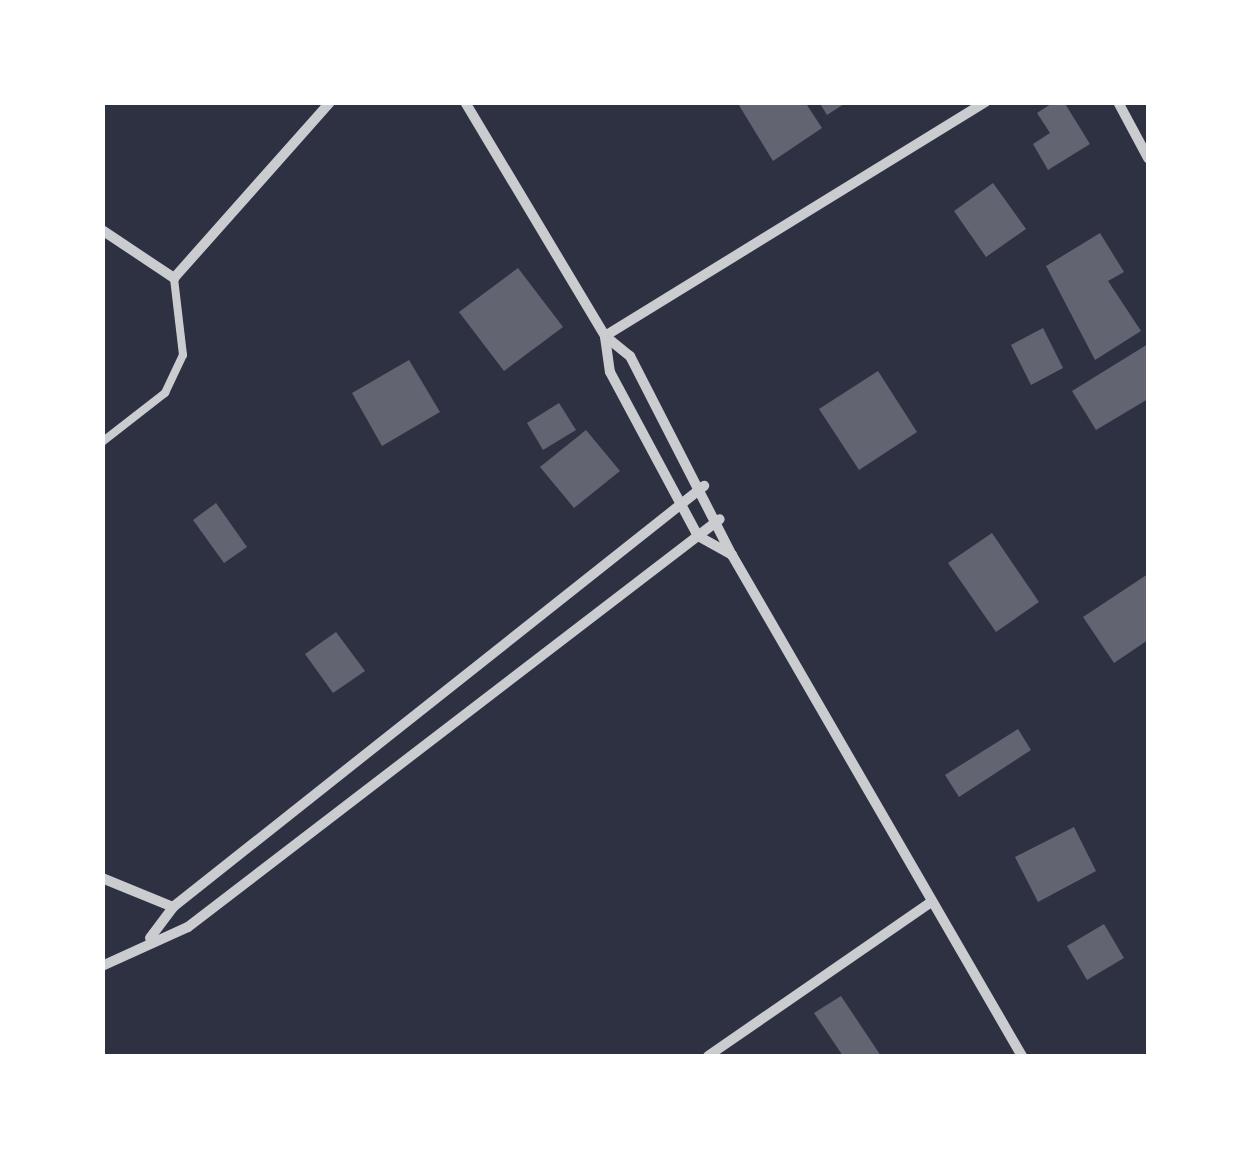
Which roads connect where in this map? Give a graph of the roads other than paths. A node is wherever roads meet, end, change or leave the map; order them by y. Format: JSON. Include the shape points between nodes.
{"nodes":[{"id":1,"x":330,"y":102,"type":"edge"},
{"id":2,"x":465,"y":102,"type":"edge"},
{"id":3,"x":986,"y":102,"type":"edge"},
{"id":4,"x":1118,"y":102,"type":"edge"},
{"id":5,"x":1148,"y":158,"type":"edge"},
{"id":6,"x":102,"y":230,"type":"edge"},
{"id":7,"x":174,"y":278,"type":"junction"},
{"id":8,"x":605,"y":336,"type":"junction"},
{"id":9,"x":102,"y":442,"type":"edge"},
{"id":10,"x":704,"y":486,"type":"junction"},
{"id":11,"x":680,"y":504,"type":"junction"},
{"id":12,"x":720,"y":519,"type":"junction"},
{"id":13,"x":698,"y":536,"type":"junction"},
{"id":14,"x":732,"y":555,"type":"junction"},
{"id":15,"x":102,"y":878,"type":"edge"},
{"id":16,"x":931,"y":902,"type":"junction"},
{"id":17,"x":174,"y":907,"type":"junction"},
{"id":18,"x":150,"y":939,"type":"junction"},
{"id":19,"x":102,"y":966,"type":"edge"},
{"id":20,"x":708,"y":1056,"type":"edge"},
{"id":21,"x":1022,"y":1056,"type":"edge"}],
"edges":[{"from":1,"to":7,"type":"street"},
{"from":2,"to":8,"type":"street"},
{"from":3,"to":8,"type":"street"},
{"from":4,"to":5,"type":"street"},
{"from":6,"to":7,"type":"street"},
{"from":7,"to":9,"type":"lane","via":[[183,355],[165,393]]},
{"from":8,"to":10,"type":"street","via":[[630,356]]},
{"from":8,"to":11,"type":"street","via":[[610,372]]},
{"from":10,"to":11,"type":"street"},
{"from":10,"to":12,"type":"street"},
{"from":11,"to":13,"type":"street"},
{"from":11,"to":17,"type":"street"},
{"from":12,"to":13,"type":"street"},
{"from":12,"to":14,"type":"street"},
{"from":13,"to":14,"type":"street"},
{"from":13,"to":18,"type":"street","via":[[188,926]]},
{"from":14,"to":16,"type":"street"},
{"from":15,"to":17,"type":"street"},
{"from":16,"to":20,"type":"street"},
{"from":16,"to":21,"type":"street"},
{"from":17,"to":18,"type":"street"},
{"from":18,"to":19,"type":"street"}]}
